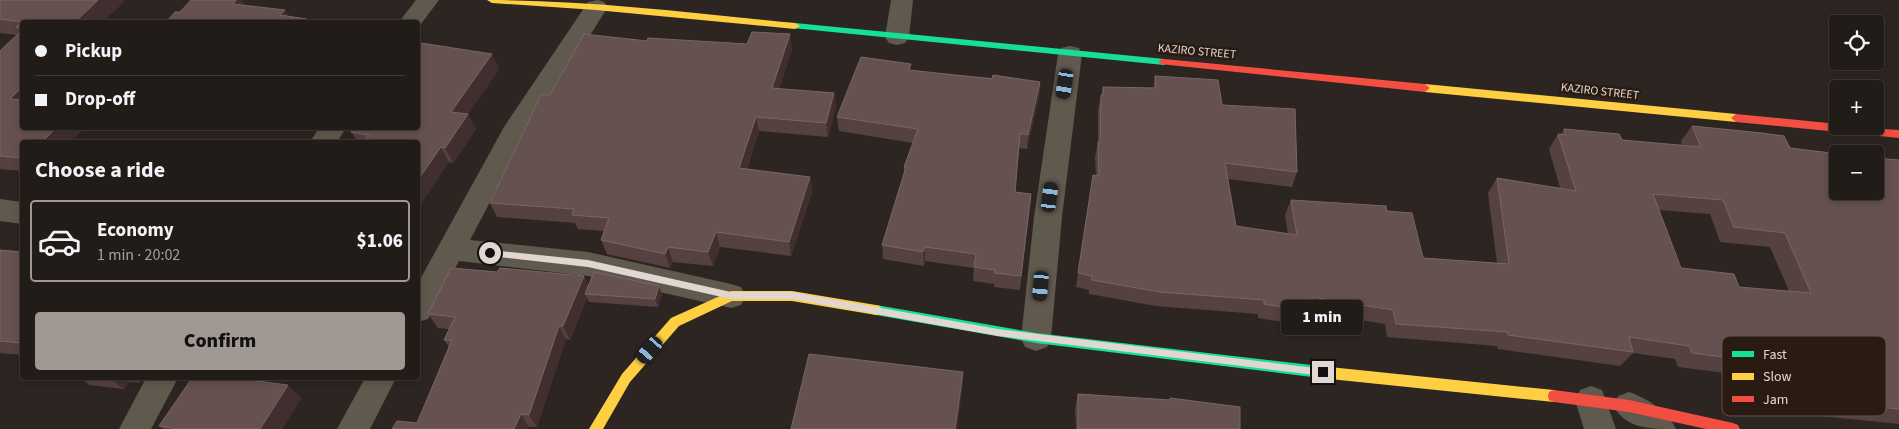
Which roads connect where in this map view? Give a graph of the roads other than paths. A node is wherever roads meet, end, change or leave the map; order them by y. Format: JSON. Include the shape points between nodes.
{"nodes":[{"id":1,"x":428,"y":0,"type":"edge"},
{"id":2,"x":492,"y":0,"type":"edge"},
{"id":3,"x":902,"y":0,"type":"edge"},
{"id":4,"x":596,"y":7,"type":"junction"},
{"id":5,"x":413,"y":20,"type":"edge"},
{"id":6,"x":897,"y":38,"type":"junction"},
{"id":7,"x":1070,"y":54,"type":"junction"},
{"id":8,"x":1899,"y":134,"type":"edge"},
{"id":9,"x":0,"y":210,"type":"edge"},
{"id":10,"x":20,"y":213,"type":"edge"},
{"id":11,"x":450,"y":249,"type":"junction"},
{"id":12,"x":731,"y":296,"type":"junction"},
{"id":13,"x":420,"y":306,"type":"edge"},
{"id":14,"x":1036,"y":338,"type":"junction"},
{"id":15,"x":162,"y":380,"type":"edge"},
{"id":16,"x":380,"y":380,"type":"edge"},
{"id":17,"x":1629,"y":406,"type":"junction"},
{"id":18,"x":1596,"y":415,"type":"edge"},
{"id":19,"x":135,"y":429,"type":"edge"},
{"id":20,"x":353,"y":429,"type":"edge"},
{"id":21,"x":596,"y":429,"type":"edge"},
{"id":22,"x":1660,"y":429,"type":"edge"},
{"id":23,"x":1733,"y":429,"type":"edge"}],
"edges":[{"from":1,"to":5,"type":"street"},
{"from":2,"to":4,"type":"street","name":"KAZIRO STREET"},
{"from":3,"to":6,"type":"street"},
{"from":4,"to":6,"type":"street","name":"KAZIRO STREET"},
{"from":4,"to":11,"type":"street","via":[[513,134]]},
{"from":6,"to":7,"type":"street","name":"KAZIRO STREET"},
{"from":7,"to":8,"type":"street","name":"KAZIRO STREET"},
{"from":7,"to":14,"type":"street"},
{"from":9,"to":10,"type":"street"},
{"from":11,"to":12,"type":"street","via":[[588,264]]},
{"from":11,"to":13,"type":"street"},
{"from":12,"to":14,"type":"street","via":[[792,296]]},
{"from":12,"to":21,"type":"street","via":[[675,322],[626,378]]},
{"from":14,"to":18,"type":"street","via":[[1381,379]]},
{"from":15,"to":19,"type":"street"},
{"from":16,"to":20,"type":"street"},
{"from":17,"to":18,"type":"street"},
{"from":17,"to":22,"type":"street"},
{"from":17,"to":23,"type":"street"}]}
